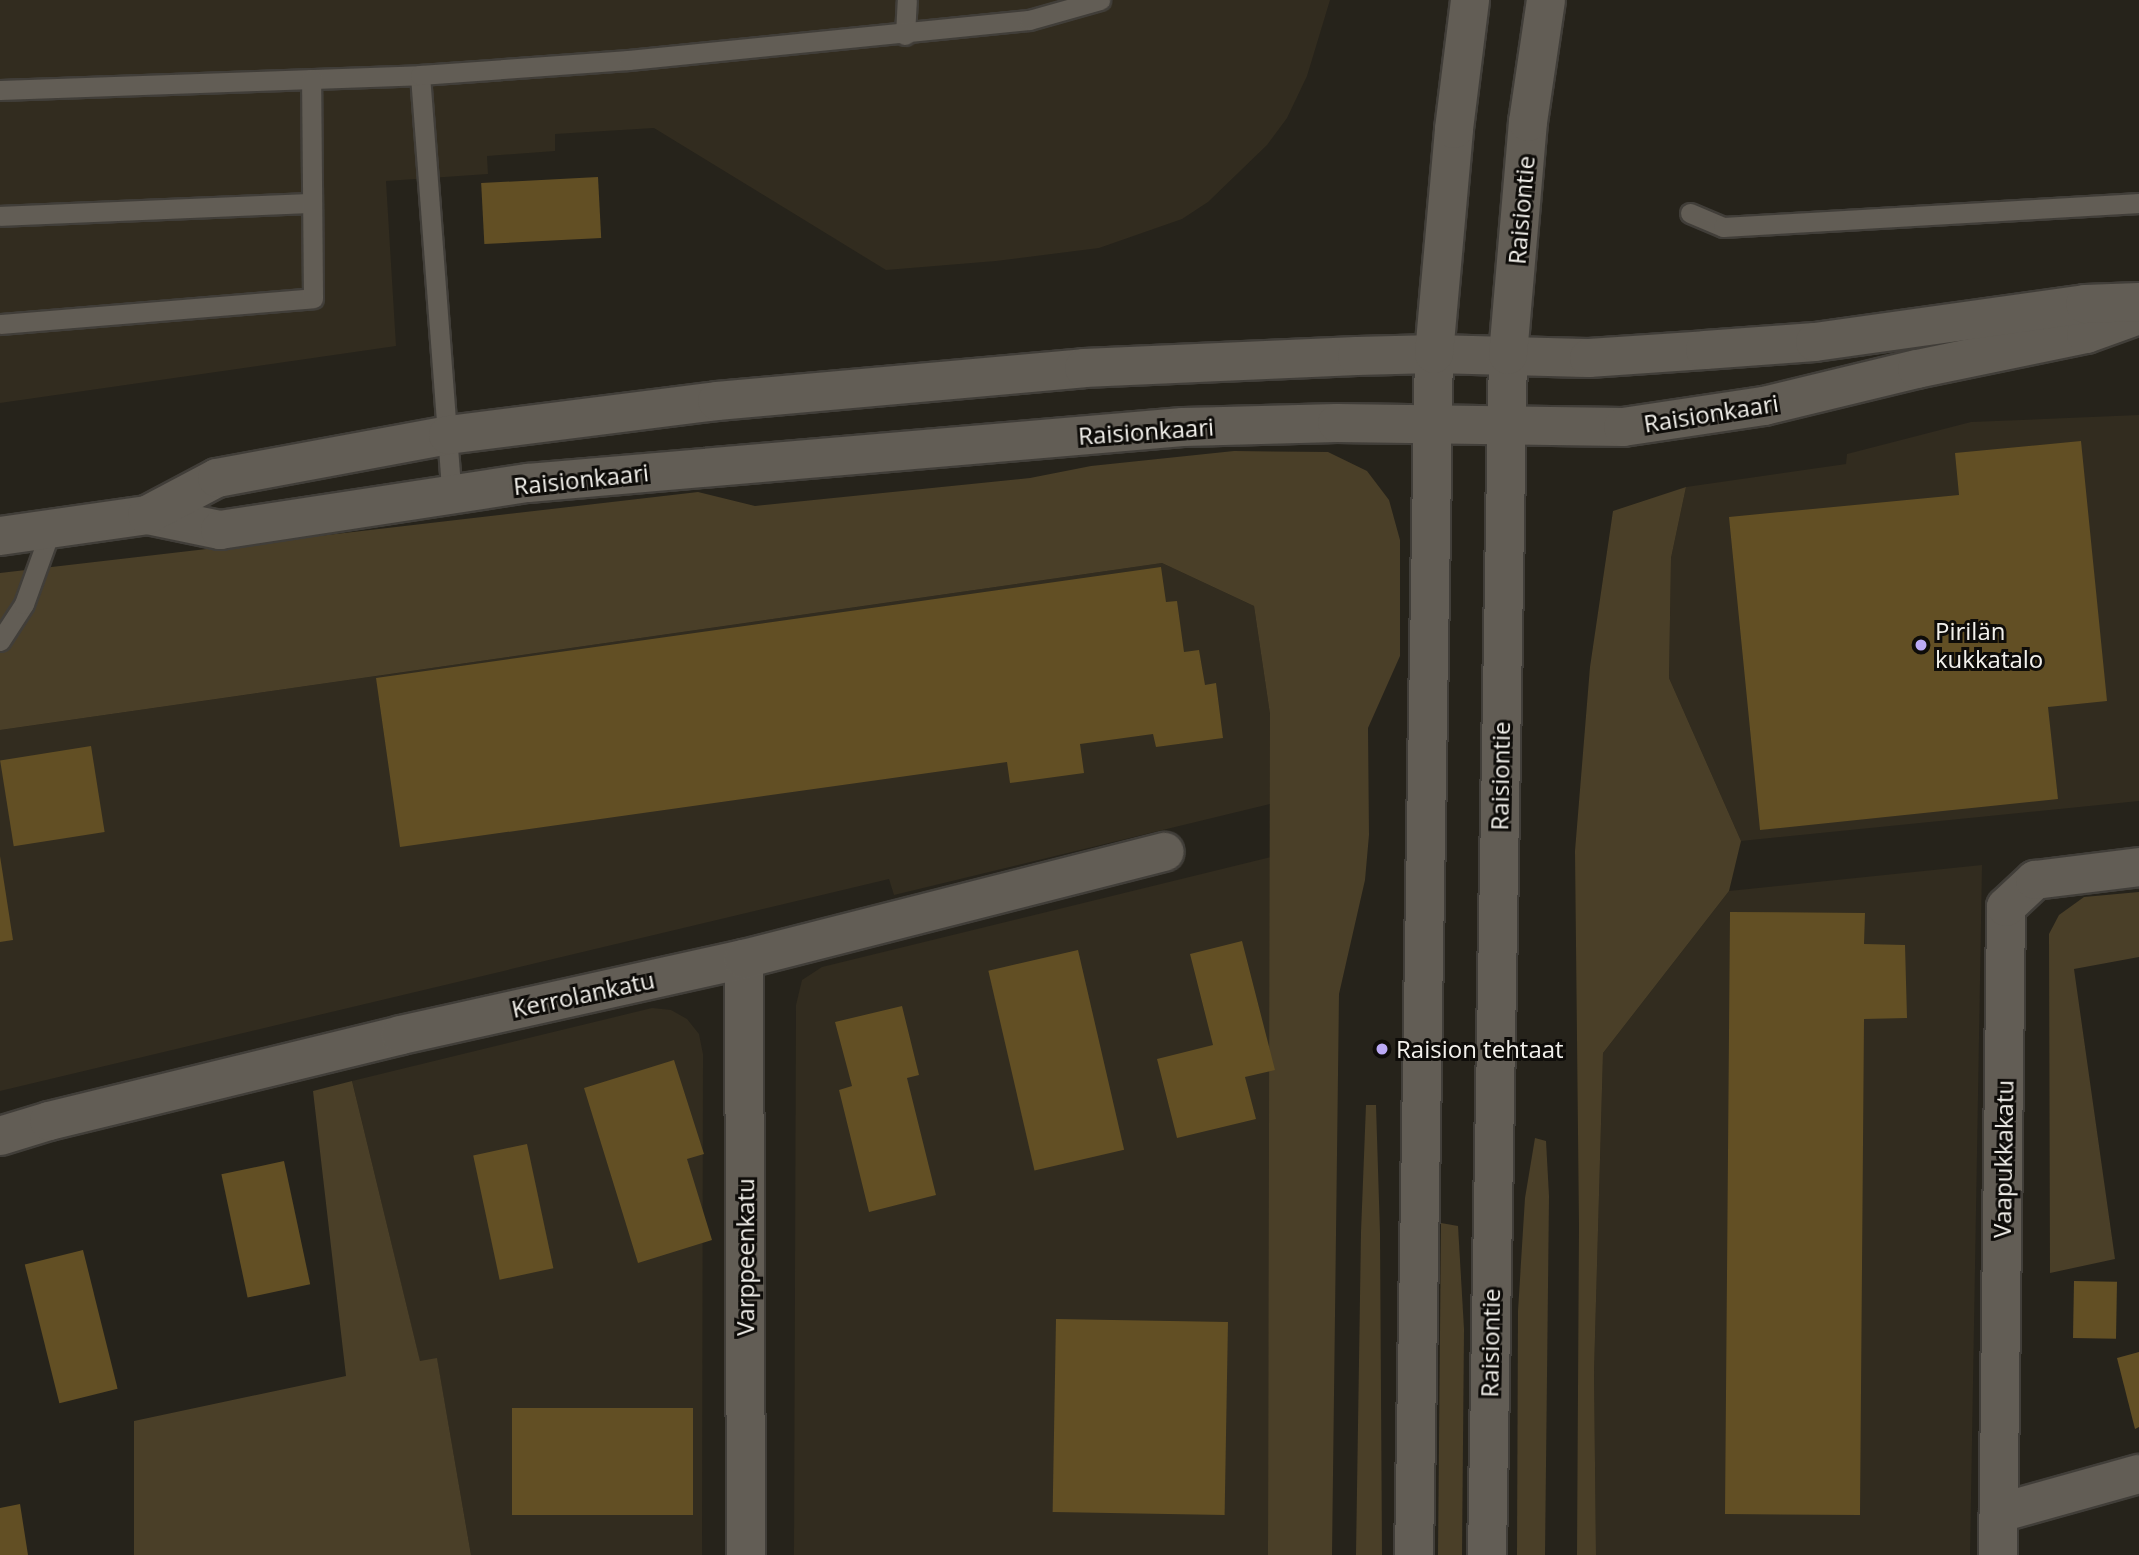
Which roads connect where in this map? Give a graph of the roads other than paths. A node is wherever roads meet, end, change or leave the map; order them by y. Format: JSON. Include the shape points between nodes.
{"nodes":[{"id":1,"x":907,"y":0,"type":"edge"},
{"id":2,"x":1100,"y":0,"type":"edge"},
{"id":3,"x":1470,"y":0,"type":"edge"},
{"id":4,"x":1546,"y":0,"type":"edge"},
{"id":5,"x":905,"y":35,"type":"junction"},
{"id":6,"x":420,"y":75,"type":"junction"},
{"id":7,"x":311,"y":79,"type":"junction"},
{"id":8,"x":0,"y":90,"type":"edge"},
{"id":9,"x":312,"y":203,"type":"junction"},
{"id":10,"x":2139,"y":203,"type":"edge"},
{"id":11,"x":1690,"y":213,"type":"dead end"},
{"id":12,"x":0,"y":216,"type":"edge"},
{"id":13,"x":2139,"y":302,"type":"edge"},
{"id":14,"x":2139,"y":315,"type":"edge"},
{"id":15,"x":0,"y":324,"type":"edge"},
{"id":16,"x":1434,"y":354,"type":"junction"},
{"id":17,"x":1508,"y":355,"type":"junction"},
{"id":18,"x":1433,"y":424,"type":"junction"},
{"id":19,"x":1507,"y":426,"type":"junction"},
{"id":20,"x":448,"y":435,"type":"junction"},
{"id":21,"x":452,"y":497,"type":"junction"},
{"id":22,"x":147,"y":515,"type":"junction"},
{"id":23,"x":51,"y":529,"type":"junction"},
{"id":24,"x":0,"y":536,"type":"edge"},
{"id":25,"x":0,"y":641,"type":"edge"},
{"id":26,"x":1165,"y":852,"type":"dead end"},
{"id":27,"x":2139,"y":867,"type":"edge"},
{"id":28,"x":744,"y":959,"type":"junction"},
{"id":29,"x":0,"y":1136,"type":"edge"},
{"id":30,"x":2139,"y":1474,"type":"edge"},
{"id":31,"x":1999,"y":1513,"type":"junction"},
{"id":32,"x":746,"y":1555,"type":"edge"},
{"id":33,"x":1414,"y":1555,"type":"edge"},
{"id":34,"x":1487,"y":1555,"type":"edge"},
{"id":35,"x":1997,"y":1555,"type":"edge"}],
"edges":[{"from":1,"to":5,"type":"lane"},
{"from":2,"to":5,"type":"lane","via":[[1029,20]]},
{"from":3,"to":16,"type":"main road"},
{"from":4,"to":17,"type":"main road","name":"Raisiontie","via":[[1528,122]]},
{"from":5,"to":6,"type":"lane"},
{"from":6,"to":7,"type":"lane"},
{"from":6,"to":20,"type":"lane"},
{"from":7,"to":8,"type":"lane"},
{"from":7,"to":9,"type":"lane"},
{"from":9,"to":12,"type":"lane"},
{"from":9,"to":15,"type":"lane","via":[[313,298]]},
{"from":10,"to":11,"type":"lane","via":[[1723,227]]},
{"from":13,"to":17,"type":"main road","name":"Raisionkaari","via":[[2085,304],[1815,342],[1589,358]]},
{"from":14,"to":19,"type":"main road","name":"Raisionkaari","via":[[2086,334],[1764,406],[1623,427]]},
{"from":16,"to":17,"type":"main road","name":"Raisionkaari"},
{"from":16,"to":18,"type":"main road"},
{"from":16,"to":20,"type":"main road","name":"Raisionkaari","via":[[1071,369],[717,401]]},
{"from":17,"to":19,"type":"main road","name":"Raisiontie"},
{"from":18,"to":19,"type":"main road","name":"Raisionkaari"},
{"from":18,"to":21,"type":"main road","name":"Raisionkaari","via":[[1183,427],[617,474]]},
{"from":18,"to":33,"type":"main road"},
{"from":19,"to":34,"type":"main road","name":"Raisiontie"},
{"from":20,"to":21,"type":"lane"},
{"from":20,"to":22,"type":"main road","name":"Raisionkaari","via":[[217,478]]},
{"from":21,"to":22,"type":"main road","name":"Raisionkaari","via":[[220,530]]},
{"from":22,"to":23,"type":"main road","name":"Raisionkaari"},
{"from":23,"to":24,"type":"main road","name":"Raisionkaari"},
{"from":23,"to":25,"type":"lane","via":[[24,604]]},
{"from":26,"to":28,"type":"main road","name":"Kerrolankatu"},
{"from":27,"to":31,"type":"main road","name":"Vaapukkakatu","via":[[2035,880],[2006,908]]},
{"from":28,"to":29,"type":"main road","name":"Kerrolankatu","via":[[401,1035]]},
{"from":28,"to":32,"type":"main road","name":"Varppeenkatu"},
{"from":30,"to":31,"type":"main road"},
{"from":31,"to":35,"type":"main road","name":"Vaapukkakatu"}]}
